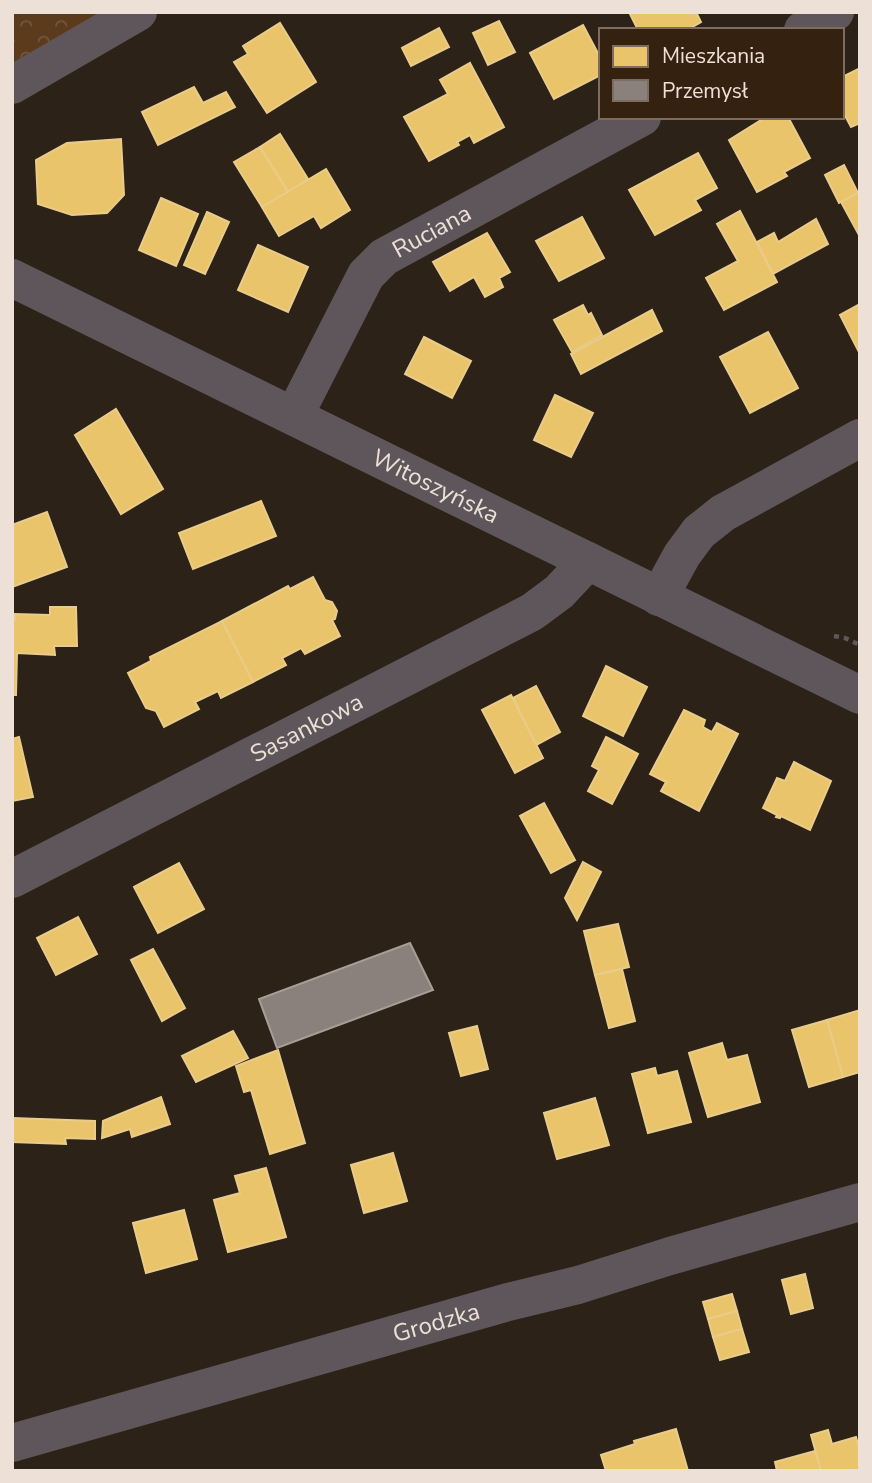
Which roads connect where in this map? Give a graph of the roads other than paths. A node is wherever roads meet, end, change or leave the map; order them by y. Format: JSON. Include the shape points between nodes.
{"nodes":[{"id":1,"x":138,"y":12,"type":"edge"},
{"id":2,"x":835,"y":12,"type":"edge"},
{"id":3,"x":807,"y":28,"type":"edge"},
{"id":4,"x":12,"y":85,"type":"edge"},
{"id":5,"x":638,"y":119,"type":"edge"},
{"id":6,"x":12,"y":278,"type":"edge"},
{"id":7,"x":294,"y":416,"type":"junction"},
{"id":8,"x":860,"y":438,"type":"edge"},
{"id":9,"x":588,"y":561,"type":"junction"},
{"id":10,"x":659,"y":597,"type":"junction"},
{"id":11,"x":860,"y":695,"type":"edge"},
{"id":12,"x":12,"y":879,"type":"edge"},
{"id":13,"x":860,"y":1202,"type":"edge"},
{"id":14,"x":12,"y":1443,"type":"edge"}],
"edges":[{"from":1,"to":4,"type":"street"},
{"from":2,"to":3,"type":"street"},
{"from":5,"to":7,"type":"street","name":"Ruciana","via":[[384,257],[366,275]]},
{"from":6,"to":7,"type":"street","name":"Witoszyńska"},
{"from":7,"to":9,"type":"street","name":"Witoszyńska"},
{"from":8,"to":10,"type":"street","via":[[723,513],[699,532]]},
{"from":9,"to":10,"type":"street","name":"Witoszyńska"},
{"from":9,"to":12,"type":"street","name":"Sasankowa","via":[[559,592],[531,612]]},
{"from":10,"to":11,"type":"street","name":"Witoszyńska"},
{"from":13,"to":14,"type":"street","name":"Grodzka"}]}
